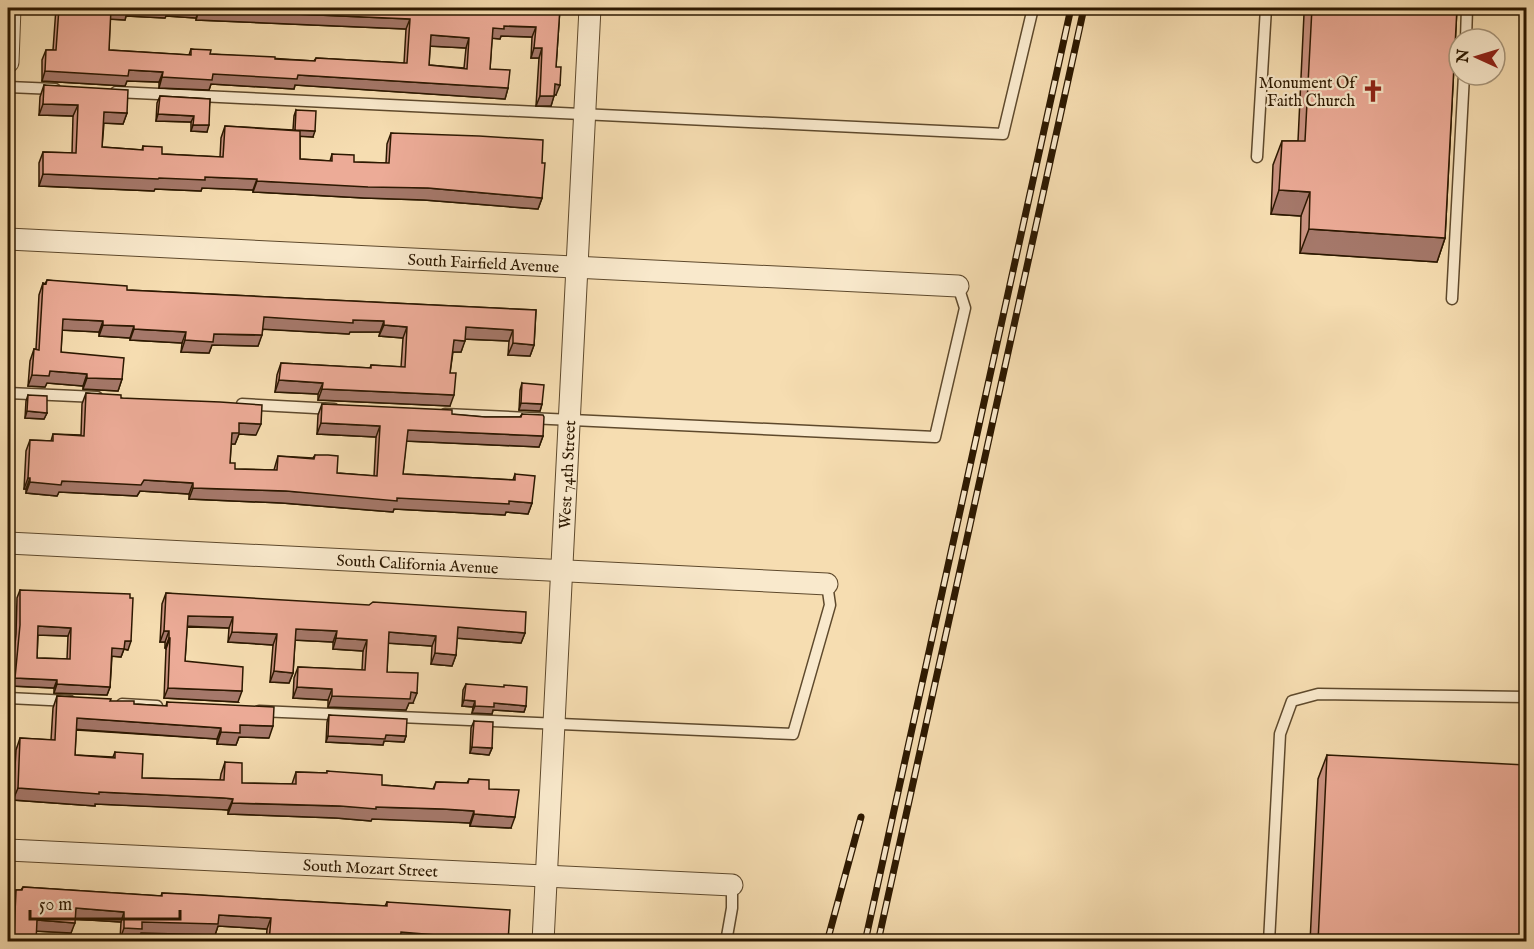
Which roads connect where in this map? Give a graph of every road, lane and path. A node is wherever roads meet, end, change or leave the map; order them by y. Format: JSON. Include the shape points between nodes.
{"nodes":[{"id":1,"x":10,"y":8,"type":"edge"},
{"id":2,"x":590,"y":8,"type":"edge"},
{"id":3,"x":1033,"y":8,"type":"edge"},
{"id":4,"x":1266,"y":8,"type":"edge"},
{"id":5,"x":1467,"y":8,"type":"edge"},
{"id":6,"x":1466,"y":27,"type":"edge"},
{"id":7,"x":8,"y":62,"type":"edge"},
{"id":8,"x":8,"y":87,"type":"edge"},
{"id":9,"x":1463,"y":87,"type":"edge"},
{"id":10,"x":69,"y":90,"type":"edge"},
{"id":11,"x":104,"y":92,"type":"edge"},
{"id":12,"x":585,"y":115,"type":"junction"},
{"id":13,"x":1257,"y":157,"type":"dead end"},
{"id":14,"x":8,"y":239,"type":"edge"},
{"id":15,"x":577,"y":268,"type":"junction"},
{"id":16,"x":958,"y":286,"type":"joint"},
{"id":17,"x":1452,"y":299,"type":"dead end"},
{"id":18,"x":8,"y":393,"type":"edge"},
{"id":19,"x":103,"y":398,"type":"edge"},
{"id":20,"x":234,"y":404,"type":"edge"},
{"id":21,"x":341,"y":409,"type":"edge"},
{"id":22,"x":436,"y":413,"type":"edge"},
{"id":23,"x":569,"y":420,"type":"junction"},
{"id":24,"x":8,"y":543,"type":"edge"},
{"id":25,"x":562,"y":571,"type":"junction"},
{"id":26,"x":827,"y":584,"type":"joint"},
{"id":27,"x":8,"y":698,"type":"edge"},
{"id":28,"x":1527,"y":698,"type":"edge"},
{"id":29,"x":78,"y":701,"type":"edge"},
{"id":30,"x":114,"y":703,"type":"edge"},
{"id":31,"x":172,"y":706,"type":"edge"},
{"id":32,"x":243,"y":710,"type":"edge"},
{"id":33,"x":554,"y":723,"type":"junction"},
{"id":34,"x":8,"y":850,"type":"edge"},
{"id":35,"x":546,"y":876,"type":"junction"},
{"id":36,"x":732,"y":885,"type":"joint"},
{"id":37,"x":543,"y":942,"type":"edge"},
{"id":38,"x":726,"y":942,"type":"edge"},
{"id":39,"x":1269,"y":942,"type":"edge"}],
"edges":[{"from":1,"to":7,"type":"street"},
{"from":2,"to":12,"type":"street","name":"West 74th Street"},
{"from":3,"to":12,"type":"lane","via":[[1003,134]]},
{"from":4,"to":13,"type":"lane"},
{"from":5,"to":6,"type":"lane"},
{"from":8,"to":10,"type":"lane"},
{"from":9,"to":17,"type":"lane"},
{"from":11,"to":12,"type":"lane"},
{"from":12,"to":15,"type":"street","name":"West 74th Street"},
{"from":14,"to":15,"type":"street","name":"South Fairfield Avenue"},
{"from":15,"to":16,"type":"street","name":"South Fairfield Avenue"},
{"from":15,"to":23,"type":"street","name":"West 74th Street"},
{"from":16,"to":23,"type":"lane","via":[[965,308],[935,437]]},
{"from":18,"to":19,"type":"lane"},
{"from":20,"to":21,"type":"lane"},
{"from":22,"to":23,"type":"lane"},
{"from":23,"to":25,"type":"street","name":"West 74th Street"},
{"from":24,"to":25,"type":"street","name":"South California Avenue"},
{"from":25,"to":26,"type":"street","name":"South California Avenue"},
{"from":25,"to":33,"type":"street","name":"West 74th Street"},
{"from":26,"to":33,"type":"lane","via":[[830,605],[793,734]]},
{"from":27,"to":29,"type":"lane"},
{"from":28,"to":39,"type":"lane","via":[[1318,694],[1292,701],[1280,734]]},
{"from":30,"to":31,"type":"lane"},
{"from":32,"to":33,"type":"lane"},
{"from":33,"to":35,"type":"street","name":"West 74th Street"},
{"from":34,"to":35,"type":"street","name":"South Mozart Street"},
{"from":35,"to":36,"type":"street","name":"South Mozart Street"},
{"from":35,"to":37,"type":"street","name":"West 74th Street"},
{"from":36,"to":38,"type":"lane"}]}
